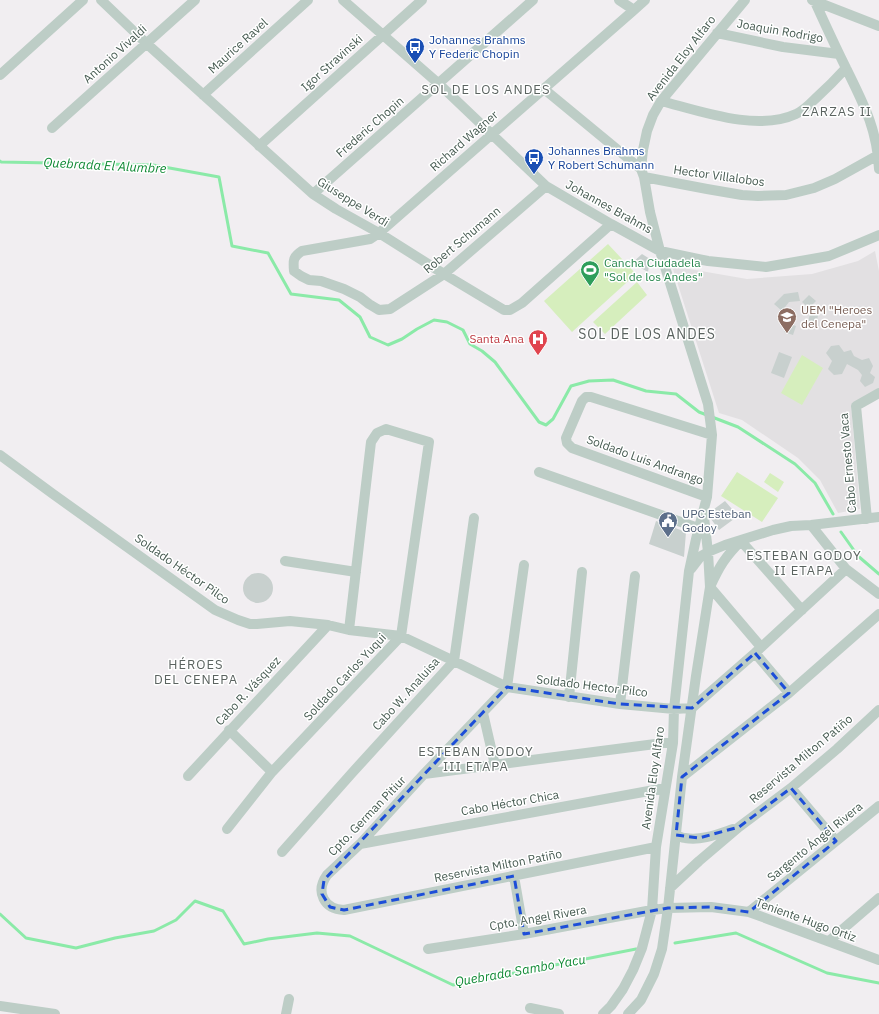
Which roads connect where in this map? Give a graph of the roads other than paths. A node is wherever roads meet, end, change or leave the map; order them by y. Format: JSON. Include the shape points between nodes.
{"nodes":[{"id":1,"x":83,"y":0,"type":"edge"},
{"id":2,"x":101,"y":0,"type":"edge"},
{"id":3,"x":195,"y":0,"type":"edge"},
{"id":4,"x":308,"y":0,"type":"edge"},
{"id":5,"x":343,"y":0,"type":"edge"},
{"id":6,"x":422,"y":0,"type":"edge"},
{"id":7,"x":533,"y":0,"type":"edge"},
{"id":8,"x":619,"y":0,"type":"edge"},
{"id":9,"x":645,"y":0,"type":"edge"},
{"id":10,"x":745,"y":0,"type":"edge"},
{"id":11,"x":813,"y":1,"type":"edge"},
{"id":12,"x":634,"y":10,"type":"junction"},
{"id":13,"x":879,"y":26,"type":"edge"},
{"id":14,"x":717,"y":33,"type":"junction"},
{"id":15,"x":383,"y":35,"type":"junction"},
{"id":16,"x":146,"y":43,"type":"junction"},
{"id":17,"x":839,"y":54,"type":"junction"},
{"id":18,"x":846,"y":68,"type":"junction"},
{"id":19,"x":0,"y":75,"type":"edge"},
{"id":20,"x":439,"y":84,"type":"junction"},
{"id":21,"x":544,"y":89,"type":"junction"},
{"id":22,"x":203,"y":95,"type":"junction"},
{"id":23,"x":661,"y":101,"type":"junction"},
{"id":24,"x":52,"y":128,"type":"dead end"},
{"id":25,"x":491,"y":135,"type":"junction"},
{"id":26,"x":259,"y":146,"type":"junction"},
{"id":27,"x":878,"y":155,"type":"edge"},
{"id":28,"x":879,"y":169,"type":"edge"},
{"id":29,"x":642,"y":173,"type":"junction"},
{"id":30,"x":546,"y":186,"type":"junction"},
{"id":31,"x":313,"y":194,"type":"junction"},
{"id":32,"x":611,"y":224,"type":"junction"},
{"id":33,"x":379,"y":233,"type":"junction"},
{"id":34,"x":879,"y":235,"type":"edge"},
{"id":35,"x":660,"y":250,"type":"junction"},
{"id":36,"x":444,"y":274,"type":"junction"},
{"id":37,"x":390,"y":309,"type":"joint"},
{"id":38,"x":879,"y":393,"type":"edge"},
{"id":39,"x":712,"y":431,"type":"junction"},
{"id":40,"x":0,"y":455,"type":"edge"},
{"id":41,"x":539,"y":472,"type":"dead end"},
{"id":42,"x":706,"y":497,"type":"junction"},
{"id":43,"x":879,"y":517,"type":"edge"},
{"id":44,"x":474,"y":518,"type":"dead end"},
{"id":45,"x":867,"y":519,"type":"junction"},
{"id":46,"x":811,"y":524,"type":"junction"},
{"id":47,"x":702,"y":529,"type":"junction"},
{"id":48,"x":741,"y":541,"type":"junction"},
{"id":49,"x":708,"y":552,"type":"junction"},
{"id":50,"x":285,"y":561,"type":"dead end"},
{"id":51,"x":524,"y":565,"type":"dead end"},
{"id":52,"x":846,"y":570,"type":"junction"},
{"id":53,"x":689,"y":571,"type":"junction"},
{"id":54,"x":356,"y":572,"type":"junction"},
{"id":55,"x":582,"y":572,"type":"dead end"},
{"id":56,"x":635,"y":576,"type":"dead end"},
{"id":57,"x":710,"y":587,"type":"junction"},
{"id":58,"x":879,"y":594,"type":"edge"},
{"id":59,"x":802,"y":610,"type":"junction"},
{"id":60,"x":879,"y":614,"type":"edge"},
{"id":61,"x":328,"y":625,"type":"junction"},
{"id":62,"x":349,"y":630,"type":"junction"},
{"id":63,"x":401,"y":636,"type":"junction"},
{"id":64,"x":758,"y":650,"type":"junction"},
{"id":65,"x":454,"y":660,"type":"junction"},
{"id":66,"x":507,"y":687,"type":"junction"},
{"id":67,"x":789,"y":693,"type":"junction"},
{"id":68,"x":569,"y":697,"type":"junction"},
{"id":69,"x":620,"y":704,"type":"junction"},
{"id":70,"x":692,"y":708,"type":"junction"},
{"id":71,"x":674,"y":709,"type":"junction"},
{"id":72,"x":879,"y":710,"type":"edge"},
{"id":73,"x":483,"y":713,"type":"junction"},
{"id":74,"x":229,"y":730,"type":"junction"},
{"id":75,"x":673,"y":742,"type":"junction"},
{"id":76,"x":495,"y":765,"type":"junction"},
{"id":77,"x":272,"y":772,"type":"junction"},
{"id":78,"x":424,"y":774,"type":"junction"},
{"id":79,"x":188,"y":776,"type":"dead end"},
{"id":80,"x":682,"y":777,"type":"junction"},
{"id":81,"x":665,"y":788,"type":"junction"},
{"id":82,"x":791,"y":788,"type":"junction"},
{"id":83,"x":879,"y":806,"type":"edge"},
{"id":84,"x":739,"y":827,"type":"junction"},
{"id":85,"x":227,"y":829,"type":"dead end"},
{"id":86,"x":676,"y":835,"type":"junction"},
{"id":87,"x":836,"y":841,"type":"junction"},
{"id":88,"x":360,"y":844,"type":"junction"},
{"id":89,"x":656,"y":847,"type":"junction"},
{"id":90,"x":282,"y":852,"type":"dead end"},
{"id":91,"x":514,"y":876,"type":"junction"},
{"id":92,"x":670,"y":888,"type":"junction"},
{"id":93,"x":879,"y":898,"type":"edge"},
{"id":94,"x":668,"y":908,"type":"junction"},
{"id":95,"x":344,"y":910,"type":"joint"},
{"id":96,"x":652,"y":910,"type":"junction"},
{"id":97,"x":749,"y":912,"type":"junction"},
{"id":98,"x":524,"y":934,"type":"junction"},
{"id":99,"x":829,"y":941,"type":"junction"},
{"id":100,"x":428,"y":950,"type":"dead end"},
{"id":101,"x":879,"y":960,"type":"edge"},
{"id":102,"x":288,"y":999,"type":"dead end"},
{"id":103,"x":0,"y":1006,"type":"edge"},
{"id":104,"x":530,"y":1008,"type":"dead end"},
{"id":105,"x":52,"y":1014,"type":"edge"},
{"id":106,"x":286,"y":1014,"type":"edge"},
{"id":107,"x":559,"y":1014,"type":"edge"},
{"id":108,"x":603,"y":1014,"type":"edge"},
{"id":109,"x":628,"y":1014,"type":"edge"}],
"edges":[{"from":1,"to":19,"type":"street"},
{"from":2,"to":16,"type":"street","name":"Giuseppe Verdi"},
{"from":3,"to":16,"type":"street","name":"Antonio Vivaldi"},
{"from":4,"to":22,"type":"street","name":"Maurice Ravel"},
{"from":5,"to":15,"type":"street","name":"Johannes Brahms"},
{"from":6,"to":15,"type":"street","name":"Igor Stravinski"},
{"from":7,"to":20,"type":"street","name":"Frederic Chopin"},
{"from":8,"to":12,"type":"street"},
{"from":9,"to":12,"type":"street","name":"Richard Wagner"},
{"from":10,"to":14,"type":"street","name":"Avenida Eloy Alfaro"},
{"from":11,"to":13,"type":"street"},
{"from":11,"to":17,"type":"street"},
{"from":12,"to":21,"type":"street","name":"Richard Wagner"},
{"from":14,"to":17,"type":"street","name":"Joaquin Rodrigo","via":[[783,47]]},
{"from":14,"to":23,"type":"street","name":"Avenida Eloy Alfaro"},
{"from":15,"to":20,"type":"street","name":"Johannes Brahms"},
{"from":15,"to":26,"type":"street","name":"Igor Stravinski"},
{"from":16,"to":22,"type":"street","name":"Giuseppe Verdi"},
{"from":16,"to":24,"type":"street","name":"Antonio Vivaldi"},
{"from":17,"to":18,"type":"street"},
{"from":18,"to":23,"type":"street","via":[[807,106],[796,114],[783,118],[743,120]]},
{"from":18,"to":27,"type":"street","via":[[866,110],[874,132]]},
{"from":20,"to":25,"type":"street","name":"Johannes Brahms"},
{"from":20,"to":31,"type":"street","name":"Frederic Chopin"},
{"from":21,"to":25,"type":"street","name":"Richard Wagner"},
{"from":21,"to":29,"type":"street"},
{"from":22,"to":26,"type":"street","name":"Giuseppe Verdi"},
{"from":23,"to":29,"type":"street","name":"Avenida Eloy Alfaro","via":[[647,132]]},
{"from":25,"to":30,"type":"street","name":"Johannes Brahms"},
{"from":25,"to":33,"type":"street","name":"Richard Wagner"},
{"from":26,"to":31,"type":"street","name":"Giuseppe Verdi"},
{"from":27,"to":28,"type":"street"},
{"from":27,"to":29,"type":"street","name":"Hector Villalobos","via":[[835,179],[814,188],[786,195],[742,195]]},
{"from":29,"to":35,"type":"street","name":"Avenida Eloy Alfaro"},
{"from":30,"to":32,"type":"street","name":"Johannes Brahms"},
{"from":30,"to":36,"type":"street","name":"Robert Schumann"},
{"from":31,"to":33,"type":"street","name":"Giuseppe Verdi"},
{"from":32,"to":35,"type":"street","name":"Johannes Brahms"},
{"from":32,"to":36,"type":"street","name":"Giuseppe Verdi","via":[[528,298],[510,310],[504,310]]},
{"from":33,"to":36,"type":"street","name":"Giuseppe Verdi"},
{"from":33,"to":37,"type":"street","name":"Richard Wagner","via":[[370,239],[302,251],[293,261],[294,271],[309,280],[321,281],[344,289],[379,310]]},
{"from":34,"to":35,"type":"street","name":"Johannes Brahms","via":[[829,256],[766,267],[708,260]]},
{"from":35,"to":39,"type":"street","name":"Avenida Eloy Alfaro","via":[[708,404]]},
{"from":36,"to":37,"type":"street","name":"Robert Schumann"},
{"from":38,"to":45,"type":"street","name":"Cabo Ernesto Vaca","via":[[856,406]]},
{"from":39,"to":42,"type":"street","name":"Avenida Eloy Alfaro"},
{"from":39,"to":42,"type":"street","name":"Soldado Luis Andrango","via":[[586,397],[566,438],[567,444],[572,448]]},
{"from":40,"to":61,"type":"street","name":"Soldado Héctor Pilco","via":[[215,610],[250,624],[290,621]]},
{"from":41,"to":47,"type":"street"},
{"from":42,"to":47,"type":"street","name":"Avenida Eloy Alfaro"},
{"from":43,"to":45,"type":"street"},
{"from":44,"to":65,"type":"street","name":"Cabo W. Analuisa"},
{"from":45,"to":46,"type":"street"},
{"from":46,"to":48,"type":"street","via":[[773,530]]},
{"from":46,"to":52,"type":"street"},
{"from":47,"to":49,"type":"street","name":"Avenida Eloy Alfaro"},
{"from":47,"to":53,"type":"street","name":"Avenida Eloy Alfaro"},
{"from":48,"to":49,"type":"street"},
{"from":48,"to":57,"type":"street","via":[[726,557]]},
{"from":48,"to":59,"type":"street"},
{"from":49,"to":53,"type":"street","via":[[701,556]]},
{"from":49,"to":57,"type":"street","name":"Avenida Eloy Alfaro"},
{"from":50,"to":54,"type":"street"},
{"from":51,"to":66,"type":"street"},
{"from":52,"to":58,"type":"street"},
{"from":52,"to":59,"type":"street"},
{"from":53,"to":71,"type":"street","name":"Avenida Eloy Alfaro"},
{"from":54,"to":62,"type":"street"},
{"from":54,"to":63,"type":"street","name":"Soldado Carlos Yuqui","via":[[371,442],[377,433],[386,429],[429,442]]},
{"from":55,"to":68,"type":"street"},
{"from":56,"to":69,"type":"street"},
{"from":57,"to":64,"type":"street"},
{"from":57,"to":70,"type":"street","name":"Avenida Eloy Alfaro"},
{"from":59,"to":64,"type":"street"},
{"from":60,"to":67,"type":"street"},
{"from":61,"to":62,"type":"street","name":"Soldado Héctor Pilco"},
{"from":61,"to":74,"type":"street","name":"Cabo R. Vásquez"},
{"from":62,"to":63,"type":"street","name":"Soldado Héctor Pilco"},
{"from":63,"to":65,"type":"street","name":"Soldado Héctor Pilco"},
{"from":63,"to":77,"type":"street","name":"Soldado Carlos Yuqui"},
{"from":64,"to":67,"type":"street"},
{"from":64,"to":70,"type":"street"},
{"from":65,"to":66,"type":"street","name":"Soldado Héctor Pilco"},
{"from":65,"to":90,"type":"street","name":"Cabo W. Analuisa"},
{"from":66,"to":68,"type":"street","name":"Soldado Hector Pilco"},
{"from":66,"to":73,"type":"street","name":"Cpto. German Pitiur"},
{"from":67,"to":80,"type":"street"},
{"from":68,"to":69,"type":"street","name":"Soldado Hector Pilco"},
{"from":69,"to":71,"type":"street","name":"Soldado Hector Pilco"},
{"from":70,"to":71,"type":"street","name":"Soldado Hector Pilco"},
{"from":70,"to":80,"type":"street","name":"Avenida Eloy Alfaro"},
{"from":71,"to":75,"type":"street","name":"Avenida Eloy Alfaro"},
{"from":72,"to":82,"type":"street","name":"Reservista Milton Patiño"},
{"from":73,"to":76,"type":"street"},
{"from":73,"to":78,"type":"street","name":"Cpto. German Pitiur"},
{"from":74,"to":77,"type":"street"},
{"from":74,"to":79,"type":"street","name":"Cabo R. Vásquez"},
{"from":75,"to":76,"type":"street"},
{"from":75,"to":81,"type":"street","name":"Avenida Eloy Alfaro"},
{"from":76,"to":78,"type":"street"},
{"from":77,"to":85,"type":"street","name":"Soldado Carlos Yuqui"},
{"from":78,"to":88,"type":"street","name":"Cpto. German Pitiur"},
{"from":80,"to":86,"type":"street","name":"Avenida Eloy Alfaro"},
{"from":81,"to":88,"type":"street","name":"Cabo Héctor Chica"},
{"from":81,"to":89,"type":"street","name":"Avenida Eloy Alfaro"},
{"from":82,"to":84,"type":"street","name":"Reservista Milton Patiño"},
{"from":82,"to":87,"type":"street"},
{"from":83,"to":87,"type":"street","name":"Sargento Ángel Rivera"},
{"from":84,"to":86,"type":"street","name":"Reservista Milton Patiño","via":[[699,838]]},
{"from":84,"to":92,"type":"street","name":"Reservista Milton Patiño"},
{"from":86,"to":92,"type":"street","name":"Avenida Eloy Alfaro"},
{"from":87,"to":97,"type":"street","name":"Sargento Ángel Rivera"},
{"from":88,"to":95,"type":"street","name":"Cpto. German Pitiur","via":[[327,875],[322,887],[322,894],[330,907]]},
{"from":89,"to":91,"type":"street","name":"Reservista Milton Patiño"},
{"from":89,"to":96,"type":"street","name":"Avenida Eloy Alfaro"},
{"from":91,"to":95,"type":"street","name":"Reservista Milton Patiño"},
{"from":91,"to":98,"type":"street"},
{"from":92,"to":94,"type":"street","name":"Avenida Eloy Alfaro"},
{"from":93,"to":99,"type":"street"},
{"from":94,"to":96,"type":"street","name":"Teniente Hugo Ortiz"},
{"from":94,"to":97,"type":"street","name":"Teniente Hugo Ortiz","via":[[711,907]]},
{"from":94,"to":109,"type":"street","name":"Avenida Eloy Alfaro","via":[[662,949],[654,974],[641,1000]]},
{"from":96,"to":98,"type":"street","name":"Cpto. Angel Rivera"},
{"from":96,"to":108,"type":"street","name":"Avenida Eloy Alfaro","via":[[633,970],[623,989]]},
{"from":97,"to":99,"type":"street","name":"Teniente Hugo Ortiz"},
{"from":98,"to":100,"type":"street","name":"Cpto. Angel Rivera"},
{"from":99,"to":101,"type":"street","name":"Teniente Hugo Ortiz"},
{"from":102,"to":106,"type":"street"},
{"from":103,"to":105,"type":"street"},
{"from":104,"to":107,"type":"street"}]}
